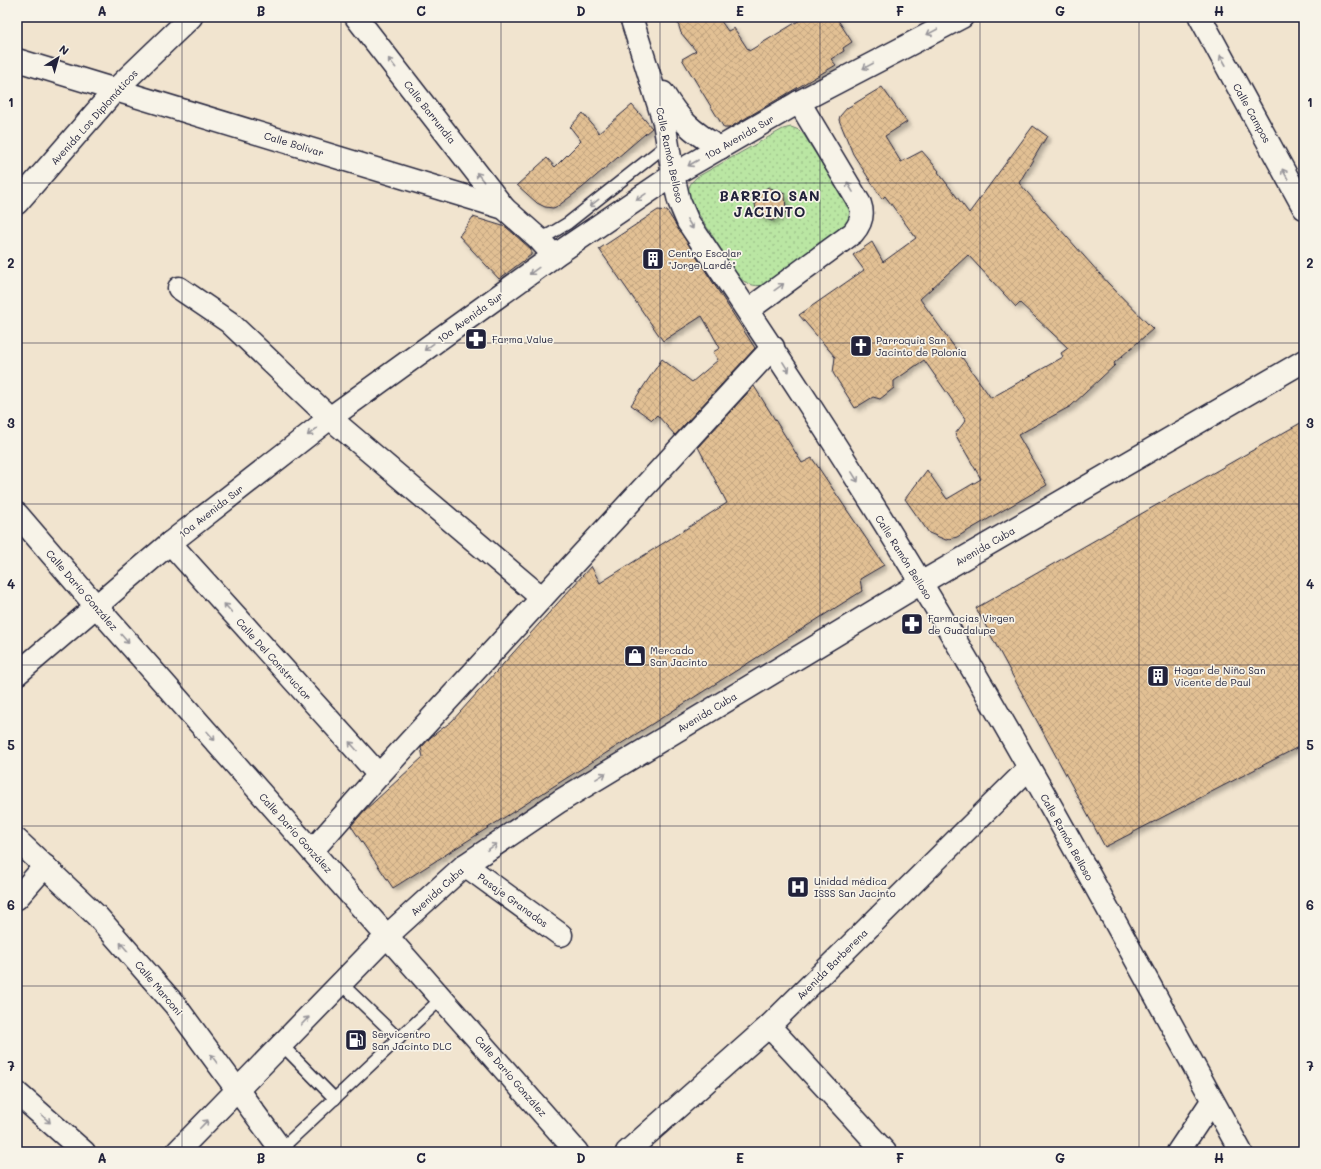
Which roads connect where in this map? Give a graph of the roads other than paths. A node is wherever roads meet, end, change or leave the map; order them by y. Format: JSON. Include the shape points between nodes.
{"nodes":[{"id":1,"x":191,"y":17,"type":"edge"},
{"id":2,"x":356,"y":17,"type":"edge"},
{"id":3,"x":631,"y":17,"type":"edge"},
{"id":4,"x":962,"y":17,"type":"edge"},
{"id":5,"x":1200,"y":17,"type":"edge"},
{"id":6,"x":17,"y":60,"type":"edge"},
{"id":7,"x":647,"y":68,"type":"junction"},
{"id":8,"x":116,"y":89,"type":"junction"},
{"id":9,"x":799,"y":102,"type":"junction"},
{"id":10,"x":668,"y":143,"type":"junction"},
{"id":11,"x":720,"y":148,"type":"junction"},
{"id":12,"x":673,"y":175,"type":"junction"},
{"id":13,"x":17,"y":203,"type":"edge"},
{"id":14,"x":504,"y":208,"type":"junction"},
{"id":15,"x":1304,"y":208,"type":"edge"},
{"id":16,"x":538,"y":238,"type":"junction"},
{"id":17,"x":554,"y":256,"type":"junction"},
{"id":18,"x":179,"y":288,"type":"dead end"},
{"id":19,"x":748,"y":310,"type":"junction"},
{"id":20,"x":773,"y":347,"type":"junction"},
{"id":21,"x":1304,"y":361,"type":"edge"},
{"id":22,"x":330,"y":418,"type":"junction"},
{"id":23,"x":17,"y":514,"type":"edge"},
{"id":24,"x":170,"y":543,"type":"junction"},
{"id":25,"x":921,"y":583,"type":"junction"},
{"id":26,"x":542,"y":598,"type":"junction"},
{"id":27,"x":96,"y":606,"type":"junction"},
{"id":28,"x":17,"y":674,"type":"edge"},
{"id":29,"x":1029,"y":768,"type":"junction"},
{"id":30,"x":379,"y":775,"type":"junction"},
{"id":31,"x":17,"y":840,"type":"edge"},
{"id":32,"x":312,"y":851,"type":"junction"},
{"id":33,"x":465,"y":865,"type":"junction"},
{"id":34,"x":45,"y":866,"type":"junction"},
{"id":35,"x":17,"y":898,"type":"edge"},
{"id":36,"x":561,"y":935,"type":"dead end"},
{"id":37,"x":387,"y":936,"type":"junction"},
{"id":38,"x":341,"y":983,"type":"junction"},
{"id":39,"x":442,"y":998,"type":"junction"},
{"id":40,"x":769,"y":1026,"type":"junction"},
{"id":41,"x":399,"y":1039,"type":"junction"},
{"id":42,"x":282,"y":1045,"type":"junction"},
{"id":43,"x":237,"y":1091,"type":"junction"},
{"id":44,"x":17,"y":1093,"type":"edge"},
{"id":45,"x":335,"y":1099,"type":"junction"},
{"id":46,"x":1212,"y":1101,"type":"junction"},
{"id":47,"x":282,"y":1151,"type":"edge"},
{"id":48,"x":84,"y":1152,"type":"edge"},
{"id":49,"x":177,"y":1152,"type":"edge"},
{"id":50,"x":577,"y":1152,"type":"edge"},
{"id":51,"x":627,"y":1152,"type":"edge"},
{"id":52,"x":885,"y":1152,"type":"edge"},
{"id":53,"x":1178,"y":1152,"type":"edge"},
{"id":54,"x":1240,"y":1152,"type":"edge"}],
"edges":[{"from":1,"to":8,"type":"street","name":"Avenida Los Diplomáticos"},
{"from":14,"to":2,"type":"street","name":"Calle Barrundia","one_way":true},
{"from":3,"to":7,"type":"street","name":"Calle Ramón Belloso"},
{"from":4,"to":9,"type":"street","name":"10a Avenida Sur","one_way":true},
{"from":15,"to":5,"type":"street","name":"Calle Campos","one_way":true},
{"from":6,"to":8,"type":"street","name":"Calle Bolívar"},
{"from":7,"to":10,"type":"street","name":"Calle Ramón Belloso"},
{"from":7,"to":11,"type":"street","via":[[677,116],[690,129]]},
{"from":8,"to":13,"type":"street","name":"Avenida Los Diplomáticos"},
{"from":8,"to":14,"type":"street","name":"Calle Bolívar"},
{"from":9,"to":11,"type":"street","name":"10a Avenida Sur"},
{"from":19,"to":9,"type":"street","one_way":true,"via":[[853,233],[862,217],[860,204]]},
{"from":10,"to":12,"type":"street","name":"Calle Ramón Belloso"},
{"from":10,"to":16,"type":"lane","one_way":true,"via":[[568,223]]},
{"from":11,"to":12,"type":"street","name":"10a Avenida Sur","one_way":true},
{"from":12,"to":17,"type":"street","name":"10a Avenida Sur","one_way":true},
{"from":12,"to":19,"type":"street","name":"Calle Ramón Belloso","one_way":true,"via":[[679,201],[688,222]]},
{"from":14,"to":16,"type":"street","name":"Calle Bolívar"},
{"from":16,"to":17,"type":"street","name":"Calle Bolívar"},
{"from":17,"to":22,"type":"street","name":"10a Avenida Sur","one_way":true},
{"from":18,"to":22,"type":"street","via":[[230,322]]},
{"from":19,"to":20,"type":"street","name":"Calle Ramón Belloso"},
{"from":20,"to":25,"type":"street","name":"Calle Ramón Belloso","one_way":true},
{"from":20,"to":26,"type":"street"},
{"from":21,"to":25,"type":"street","name":"Avenida Cuba"},
{"from":22,"to":24,"type":"street","name":"10a Avenida Sur","one_way":true},
{"from":22,"to":26,"type":"street"},
{"from":23,"to":27,"type":"street","name":"Calle Darío González"},
{"from":24,"to":27,"type":"street","name":"10a Avenida Sur"},
{"from":30,"to":24,"type":"street","name":"Calle Del Constructor","one_way":true},
{"from":25,"to":29,"type":"street","name":"Calle Ramón Belloso"},
{"from":33,"to":25,"type":"street","name":"Avenida Cuba","one_way":true,"via":[[560,801]]},
{"from":26,"to":30,"type":"street"},
{"from":27,"to":28,"type":"street","name":"10a Avenida Sur"},
{"from":27,"to":32,"type":"street","name":"Calle Darío González","one_way":true},
{"from":29,"to":40,"type":"street","name":"Avenida Barberena"},
{"from":29,"to":46,"type":"street","name":"Calle Ramón Belloso"},
{"from":30,"to":32,"type":"street"},
{"from":31,"to":34,"type":"street","name":"Calle Marconi"},
{"from":32,"to":37,"type":"street","name":"Calle Darío González"},
{"from":33,"to":36,"type":"street","name":"Pasaje Granados"},
{"from":33,"to":37,"type":"street","name":"Avenida Cuba"},
{"from":34,"to":35,"type":"street"},
{"from":43,"to":34,"type":"street","name":"Calle Marconi","one_way":true,"via":[[175,1005],[97,916]]},
{"from":37,"to":38,"type":"street","name":"Avenida Cuba"},
{"from":37,"to":39,"type":"street","name":"Calle Darío González"},
{"from":38,"to":41,"type":"lane"},
{"from":42,"to":38,"type":"street","name":"Avenida Cuba","one_way":true},
{"from":39,"to":41,"type":"lane"},
{"from":39,"to":50,"type":"street","name":"Calle Darío González"},
{"from":40,"to":51,"type":"street","name":"Avenida Barberena"},
{"from":40,"to":52,"type":"street"},
{"from":41,"to":45,"type":"lane"},
{"from":42,"to":43,"type":"street","name":"Avenida Cuba"},
{"from":42,"to":45,"type":"lane"},
{"from":43,"to":47,"type":"street","name":"Calle Marconi"},
{"from":49,"to":43,"type":"street","name":"Avenida Cuba","one_way":true},
{"from":44,"to":48,"type":"street","one_way":true},
{"from":45,"to":47,"type":"lane"},
{"from":46,"to":53,"type":"street"},
{"from":46,"to":54,"type":"street","name":"Calle Ramón Belloso"}]}
